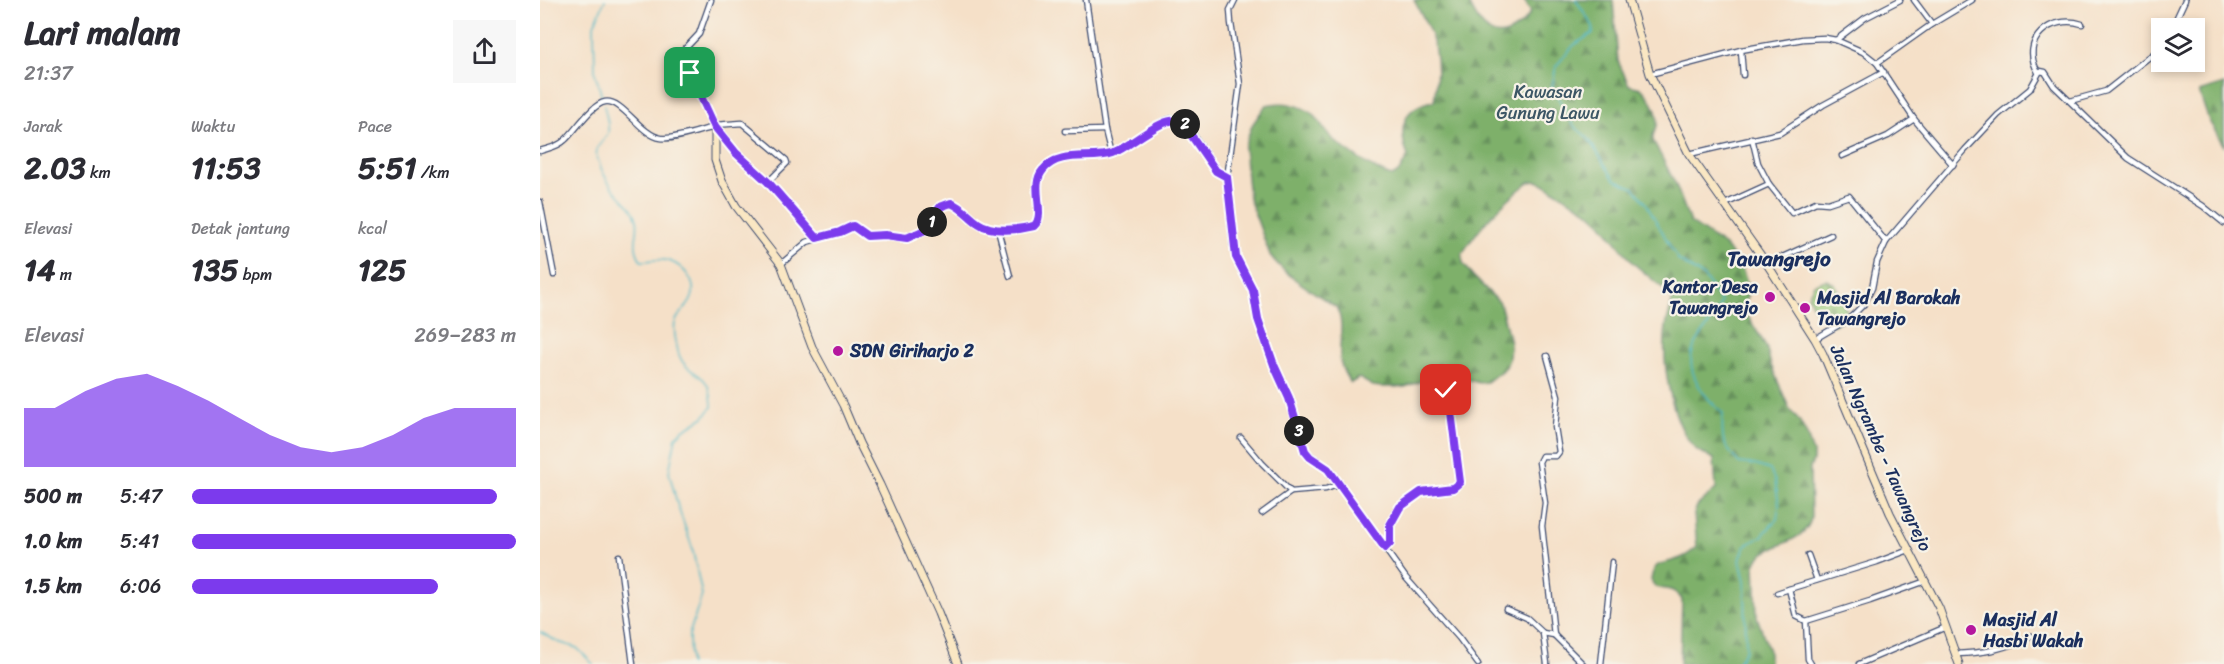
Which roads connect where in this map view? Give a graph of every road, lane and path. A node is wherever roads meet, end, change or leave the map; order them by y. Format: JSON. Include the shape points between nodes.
{"nodes":[{"id":1,"x":711,"y":0,"type":"edge"},
{"id":2,"x":1086,"y":0,"type":"edge"},
{"id":3,"x":1235,"y":0,"type":"edge"},
{"id":4,"x":1629,"y":0,"type":"edge"},
{"id":5,"x":1900,"y":0,"type":"edge"},
{"id":6,"x":1914,"y":0,"type":"edge"},
{"id":7,"x":1972,"y":0,"type":"edge"},
{"id":8,"x":2185,"y":0,"type":"edge"},
{"id":9,"x":2177,"y":18,"type":"edge"},
{"id":10,"x":1932,"y":24,"type":"junction"},
{"id":11,"x":2082,"y":24,"type":"dead end"},
{"id":12,"x":1836,"y":40,"type":"junction"},
{"id":13,"x":1741,"y":50,"type":"junction"},
{"id":14,"x":2151,"y":55,"type":"edge"},
{"id":15,"x":1877,"y":63,"type":"junction"},
{"id":16,"x":1884,"y":72,"type":"junction"},
{"id":17,"x":2038,"y":72,"type":"junction"},
{"id":18,"x":1650,"y":74,"type":"junction"},
{"id":19,"x":1743,"y":75,"type":"dead end"},
{"id":20,"x":2070,"y":101,"type":"junction"},
{"id":21,"x":1914,"y":119,"type":"junction"},
{"id":22,"x":715,"y":126,"type":"junction"},
{"id":23,"x":1105,"y":130,"type":"junction"},
{"id":24,"x":1065,"y":131,"type":"dead end"},
{"id":25,"x":1752,"y":138,"type":"junction"},
{"id":26,"x":540,"y":151,"type":"edge"},
{"id":27,"x":1111,"y":154,"type":"junction"},
{"id":28,"x":1689,"y":154,"type":"junction"},
{"id":29,"x":1842,"y":156,"type":"dead end"},
{"id":30,"x":1953,"y":165,"type":"junction"},
{"id":31,"x":1227,"y":177,"type":"junction"},
{"id":32,"x":768,"y":182,"type":"junction"},
{"id":33,"x":1769,"y":184,"type":"junction"},
{"id":34,"x":540,"y":202,"type":"edge"},
{"id":35,"x":1725,"y":204,"type":"junction"},
{"id":36,"x":2224,"y":223,"type":"edge"},
{"id":37,"x":998,"y":230,"type":"junction"},
{"id":38,"x":1831,"y":235,"type":"dead end"},
{"id":39,"x":817,"y":238,"type":"junction"},
{"id":40,"x":1886,"y":242,"type":"junction"},
{"id":41,"x":781,"y":264,"type":"junction"},
{"id":42,"x":1767,"y":264,"type":"junction"},
{"id":43,"x":554,"y":275,"type":"dead end"},
{"id":44,"x":1011,"y":276,"type":"dead end"},
{"id":45,"x":1815,"y":339,"type":"junction"},
{"id":46,"x":1547,"y":356,"type":"dead end"},
{"id":47,"x":1446,"y":390,"type":"dead end"},
{"id":48,"x":1241,"y":438,"type":"dead end"},
{"id":49,"x":1340,"y":484,"type":"junction"},
{"id":50,"x":1291,"y":492,"type":"junction"},
{"id":51,"x":1262,"y":513,"type":"dead end"},
{"id":52,"x":1385,"y":548,"type":"junction"},
{"id":53,"x":1910,"y":550,"type":"junction"},
{"id":54,"x":1808,"y":555,"type":"dead end"},
{"id":55,"x":619,"y":556,"type":"dead end"},
{"id":56,"x":1612,"y":562,"type":"dead end"},
{"id":57,"x":1817,"y":580,"type":"junction"},
{"id":58,"x":1926,"y":581,"type":"junction"},
{"id":59,"x":1789,"y":590,"type":"junction"},
{"id":60,"x":1777,"y":593,"type":"dead end"},
{"id":61,"x":1506,"y":609,"type":"dead end"},
{"id":62,"x":1806,"y":621,"type":"junction"},
{"id":63,"x":1947,"y":627,"type":"junction"},
{"id":64,"x":1543,"y":633,"type":"junction"},
{"id":65,"x":1554,"y":635,"type":"junction"},
{"id":66,"x":2031,"y":636,"type":"dead end"},
{"id":67,"x":1956,"y":654,"type":"junction"},
{"id":68,"x":633,"y":664,"type":"edge"},
{"id":69,"x":958,"y":664,"type":"edge"},
{"id":70,"x":1478,"y":664,"type":"edge"},
{"id":71,"x":1547,"y":664,"type":"edge"},
{"id":72,"x":1583,"y":664,"type":"edge"},
{"id":73,"x":1601,"y":664,"type":"edge"},
{"id":74,"x":1811,"y":664,"type":"edge"},
{"id":75,"x":1859,"y":664,"type":"edge"},
{"id":76,"x":1959,"y":664,"type":"edge"}],
"edges":[{"from":1,"to":22,"type":"street","via":[[699,34],[682,52]]},
{"from":2,"to":23,"type":"street"},
{"from":3,"to":31,"type":"street","via":[[1230,10],[1240,84]]},
{"from":4,"to":18,"type":"main road","name":"Jalan Ngrambe - Tawangrejo"},
{"from":5,"to":12,"type":"street","via":[[1864,18]]},
{"from":6,"to":10,"type":"street"},
{"from":7,"to":10,"type":"street"},
{"from":8,"to":9,"type":"street"},
{"from":10,"to":15,"type":"street"},
{"from":11,"to":17,"type":"street","via":[[2064,21],[2038,35],[2032,58]]},
{"from":12,"to":13,"type":"street","via":[[1803,39]]},
{"from":12,"to":15,"type":"street"},
{"from":13,"to":18,"type":"street"},
{"from":13,"to":19,"type":"street"},
{"from":14,"to":20,"type":"street","via":[[2106,91]]},
{"from":15,"to":16,"type":"street"},
{"from":16,"to":21,"type":"street"},
{"from":16,"to":25,"type":"street","via":[[1780,133]]},
{"from":17,"to":20,"type":"street","via":[[2045,72]]},
{"from":17,"to":30,"type":"street","via":[[2030,90],[1998,115]]},
{"from":18,"to":28,"type":"main road","name":"Jalan Ngrambe - Tawangrejo"},
{"from":20,"to":36,"type":"street","via":[[2128,158]]},
{"from":21,"to":29,"type":"street","via":[[1888,136]]},
{"from":21,"to":30,"type":"street"},
{"from":22,"to":26,"type":"street","via":[[660,138],[647,133],[620,107],[606,102],[599,104],[566,140]]},
{"from":22,"to":32,"type":"street","via":[[736,153]]},
{"from":22,"to":32,"type":"street","via":[[742,123],[786,160]]},
{"from":22,"to":41,"type":"main road","via":[[715,160],[722,181],[736,206]]},
{"from":23,"to":24,"type":"street"},
{"from":23,"to":27,"type":"street"},
{"from":25,"to":28,"type":"street"},
{"from":25,"to":33,"type":"street","via":[[1758,163]]},
{"from":27,"to":31,"type":"street","via":[[1167,120],[1177,119],[1186,125],[1216,171]]},
{"from":27,"to":37,"type":"street","via":[[1075,156],[1049,163],[1037,179],[1037,224]]},
{"from":28,"to":35,"type":"main road","name":"Jalan Ngrambe - Tawangrejo"},
{"from":30,"to":40,"type":"street"},
{"from":31,"to":49,"type":"street","via":[[1236,257],[1253,290],[1258,319],[1305,451]]},
{"from":32,"to":39,"type":"street"},
{"from":33,"to":35,"type":"street"},
{"from":33,"to":40,"type":"street","via":[[1792,213],[1816,202],[1828,203],[1849,196]]},
{"from":34,"to":43,"type":"street"},
{"from":35,"to":42,"type":"main road","name":"Jalan Ngrambe - Tawangrejo"},
{"from":37,"to":39,"type":"street","via":[[978,223],[951,203],[940,207],[925,230],[907,238],[867,236],[853,226]]},
{"from":37,"to":44,"type":"street"},
{"from":38,"to":42,"type":"street"},
{"from":39,"to":41,"type":"street","via":[[802,245]]},
{"from":40,"to":45,"type":"street","via":[[1864,304],[1849,319]]},
{"from":41,"to":69,"type":"main road","via":[[812,347],[880,485]]},
{"from":42,"to":45,"type":"main road","name":"Jalan Ngrambe - Tawangrejo"},
{"from":45,"to":53,"type":"main road","name":"Jalan Ngrambe - Tawangrejo","via":[[1890,513]]},
{"from":46,"to":65,"type":"street","via":[[1558,396],[1555,426],[1559,452],[1556,456],[1542,456],[1539,462]]},
{"from":47,"to":52,"type":"street","via":[[1460,482],[1453,488],[1421,492],[1400,507],[1390,525],[1390,543]]},
{"from":48,"to":50,"type":"street"},
{"from":49,"to":50,"type":"street"},
{"from":49,"to":52,"type":"street"},
{"from":50,"to":51,"type":"street"},
{"from":52,"to":70,"type":"street"},
{"from":53,"to":57,"type":"street"},
{"from":53,"to":58,"type":"main road","name":"Jalan Ngrambe - Tawangrejo"},
{"from":54,"to":57,"type":"street"},
{"from":55,"to":68,"type":"street"},
{"from":56,"to":73,"type":"street"},
{"from":57,"to":59,"type":"street"},
{"from":58,"to":62,"type":"street"},
{"from":58,"to":63,"type":"main road","name":"Jalan Ngrambe - Tawangrejo"},
{"from":59,"to":60,"type":"street"},
{"from":59,"to":62,"type":"street","via":[[1796,615]]},
{"from":61,"to":64,"type":"street","via":[[1527,618]]},
{"from":62,"to":74,"type":"street"},
{"from":63,"to":67,"type":"main road","name":"Jalan Ngrambe - Tawangrejo"},
{"from":63,"to":75,"type":"street"},
{"from":64,"to":65,"type":"street"},
{"from":64,"to":71,"type":"street"},
{"from":65,"to":72,"type":"street"},
{"from":66,"to":67,"type":"street","via":[[1994,651]]},
{"from":67,"to":76,"type":"main road","name":"Jalan Ngrambe - Tawangrejo"}]}
